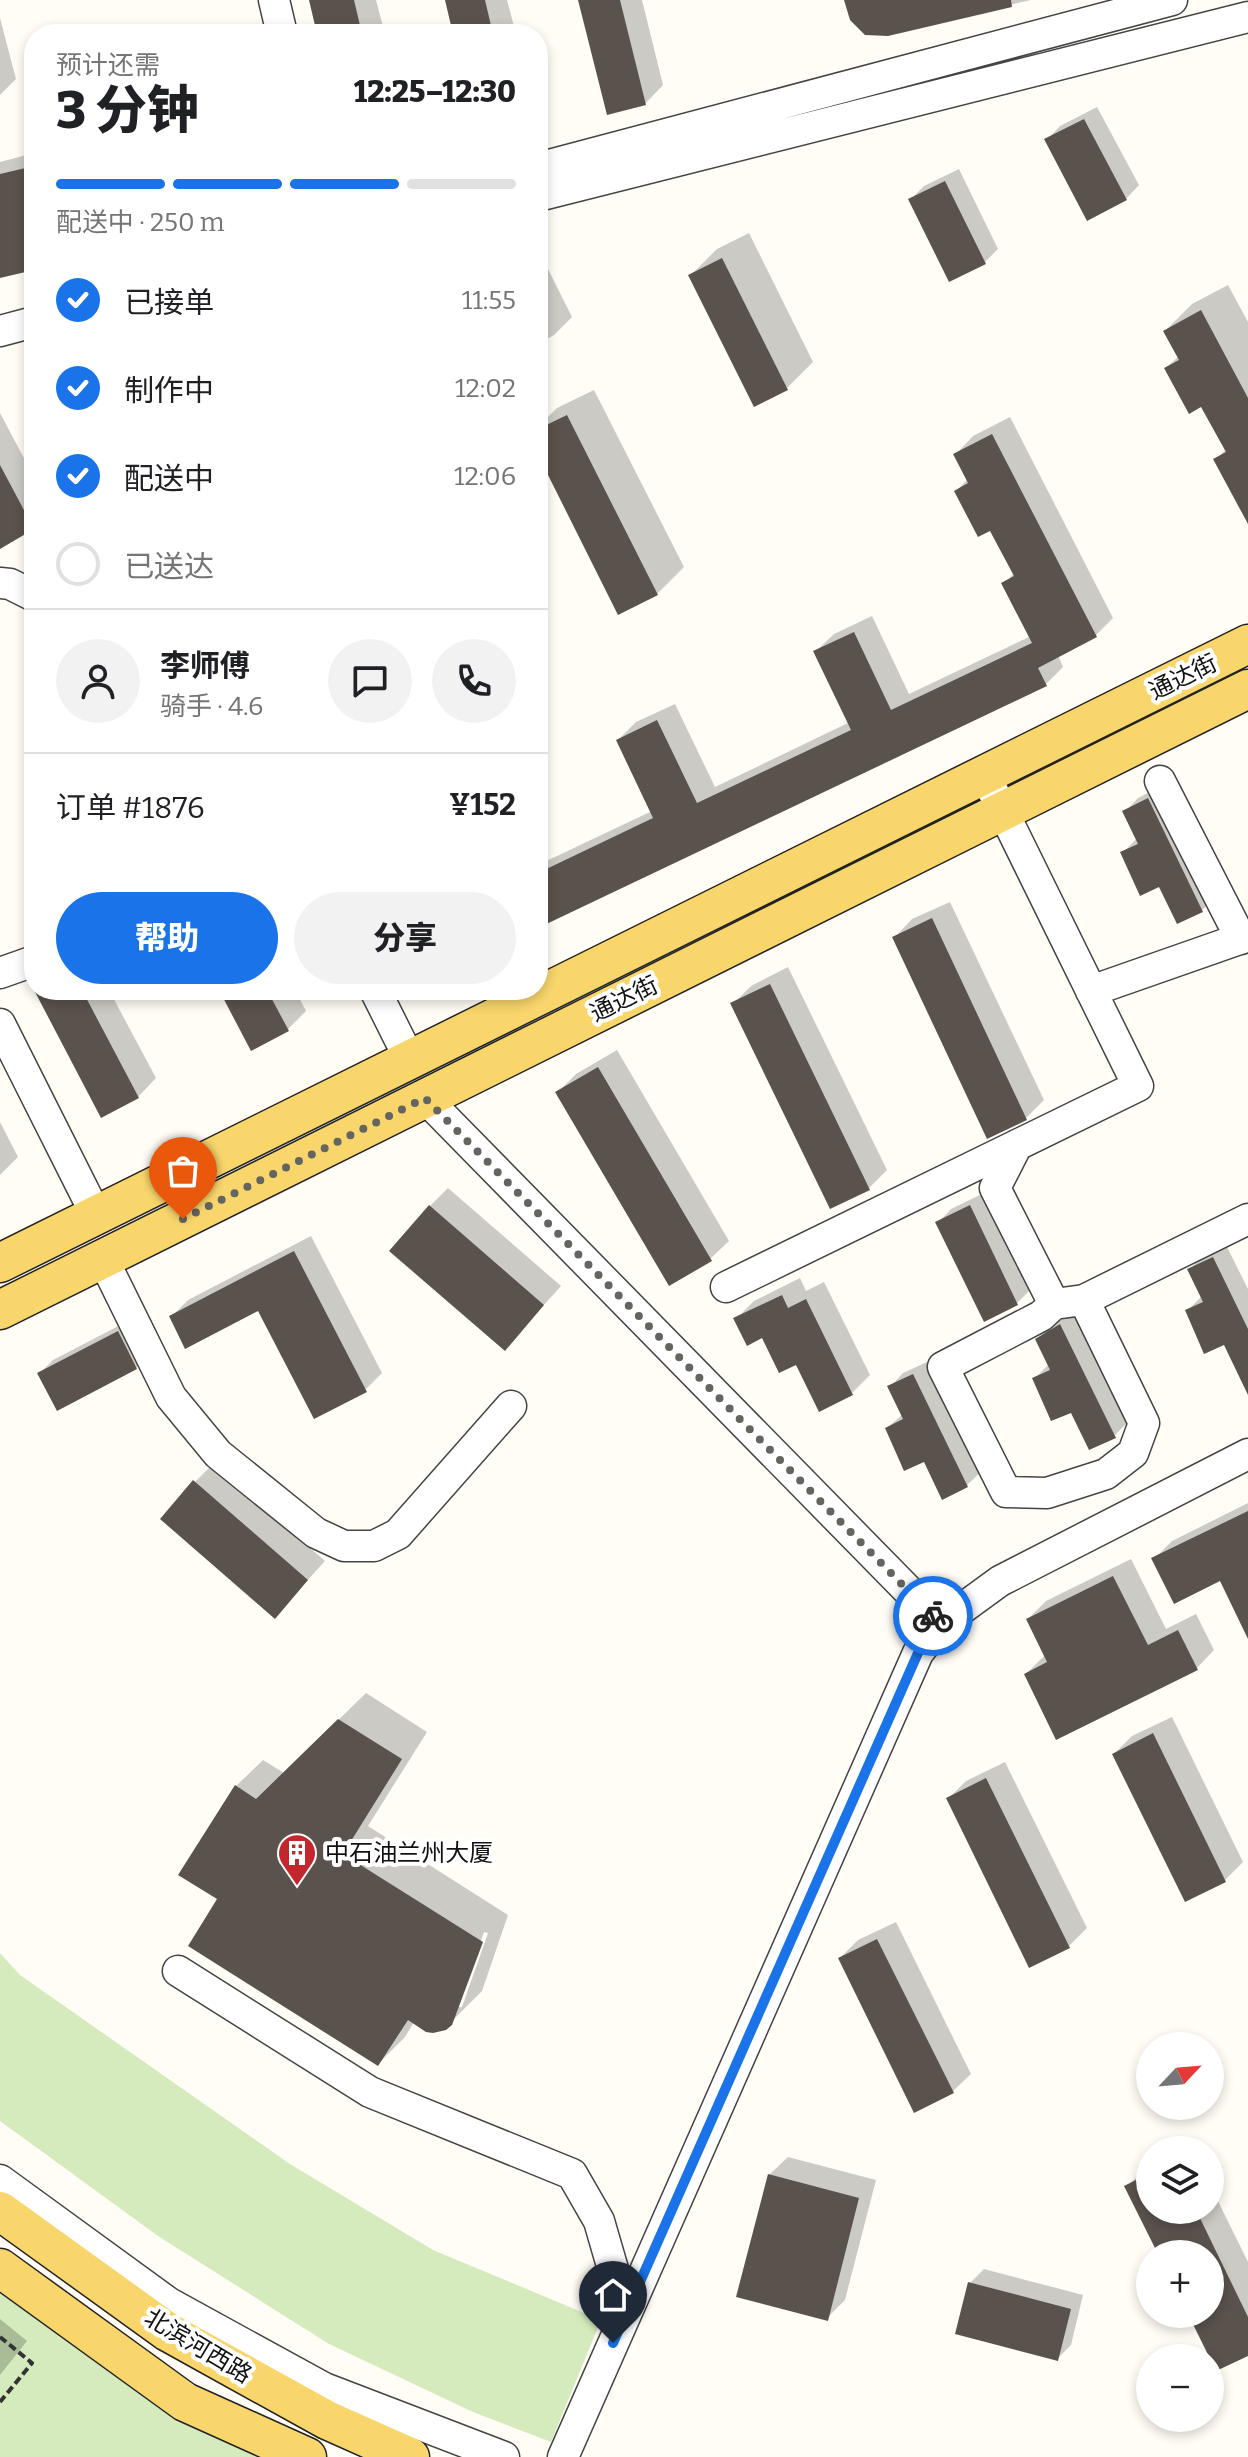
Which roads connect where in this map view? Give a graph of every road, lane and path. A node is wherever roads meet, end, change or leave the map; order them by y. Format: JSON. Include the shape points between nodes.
{"nodes":[{"id":1,"x":274,"y":0,"type":"edge"},
{"id":2,"x":1172,"y":0,"type":"edge"},
{"id":3,"x":1248,"y":17,"type":"edge"},
{"id":4,"x":280,"y":24,"type":"edge"},
{"id":5,"x":548,"y":165,"type":"edge"},
{"id":6,"x":548,"y":193,"type":"edge"},
{"id":7,"x":24,"y":325,"type":"edge"},
{"id":8,"x":0,"y":331,"type":"edge"},
{"id":9,"x":0,"y":583,"type":"edge"},
{"id":10,"x":24,"y":591,"type":"edge"},
{"id":11,"x":1248,"y":644,"type":"edge"},
{"id":12,"x":1248,"y":689,"type":"edge"},
{"id":13,"x":985,"y":775,"type":"junction"},
{"id":14,"x":1160,"y":781,"type":"dead end"},
{"id":15,"x":1003,"y":811,"type":"junction"},
{"id":16,"x":1244,"y":938,"type":"edge"},
{"id":17,"x":24,"y":965,"type":"edge"},
{"id":18,"x":0,"y":973,"type":"edge"},
{"id":19,"x":1091,"y":991,"type":"junction"},
{"id":20,"x":548,"y":992,"type":"edge"},
{"id":21,"x":380,"y":1000,"type":"edge"},
{"id":22,"x":531,"y":1000,"type":"edge"},
{"id":23,"x":0,"y":1024,"type":"edge"},
{"id":24,"x":410,"y":1060,"type":"junction"},
{"id":25,"x":425,"y":1098,"type":"junction"},
{"id":26,"x":1017,"y":1145,"type":"junction"},
{"id":27,"x":96,"y":1215,"type":"junction"},
{"id":28,"x":1248,"y":1219,"type":"edge"},
{"id":29,"x":103,"y":1259,"type":"junction"},
{"id":30,"x":0,"y":1263,"type":"edge"},
{"id":31,"x":726,"y":1287,"type":"dead end"},
{"id":32,"x":1084,"y":1300,"type":"junction"},
{"id":33,"x":1054,"y":1304,"type":"junction"},
{"id":34,"x":0,"y":1310,"type":"edge"},
{"id":35,"x":511,"y":1406,"type":"dead end"},
{"id":36,"x":1248,"y":1454,"type":"edge"},
{"id":37,"x":941,"y":1624,"type":"junction"},
{"id":38,"x":178,"y":1971,"type":"dead end"},
{"id":39,"x":0,"y":2180,"type":"edge"},
{"id":40,"x":0,"y":2211,"type":"edge"},
{"id":41,"x":0,"y":2268,"type":"edge"},
{"id":42,"x":626,"y":2314,"type":"junction"},
{"id":43,"x":0,"y":2337,"type":"edge"},
{"id":44,"x":0,"y":2402,"type":"edge"},
{"id":45,"x":307,"y":2457,"type":"edge"},
{"id":46,"x":410,"y":2457,"type":"edge"},
{"id":47,"x":504,"y":2457,"type":"edge"},
{"id":48,"x":563,"y":2457,"type":"edge"}],
"edges":[{"from":1,"to":4,"type":"street"},
{"from":2,"to":5,"type":"street"},
{"from":3,"to":6,"type":"street"},
{"from":7,"to":8,"type":"street"},
{"from":9,"to":10,"type":"street"},
{"from":11,"to":13,"type":"main road","name":"通达街"},
{"from":12,"to":15,"type":"main road","name":"通达街"},
{"from":13,"to":15,"type":"street"},
{"from":13,"to":20,"type":"main road","name":"通达街"},
{"from":14,"to":16,"type":"street"},
{"from":15,"to":19,"type":"street"},
{"from":15,"to":25,"type":"main road","name":"通达街"},
{"from":16,"to":19,"type":"street"},
{"from":17,"to":18,"type":"street"},
{"from":19,"to":26,"type":"street","via":[[1138,1086]]},
{"from":21,"to":24,"type":"street"},
{"from":22,"to":24,"type":"main road","name":"通达街"},
{"from":23,"to":27,"type":"street"},
{"from":24,"to":27,"type":"main road","name":"通达街"},
{"from":25,"to":29,"type":"main road","name":"通达街"},
{"from":25,"to":37,"type":"street"},
{"from":26,"to":31,"type":"street"},
{"from":26,"to":33,"type":"street","via":[[995,1188]]},
{"from":27,"to":30,"type":"main road","name":"通达街"},
{"from":28,"to":32,"type":"street"},
{"from":29,"to":34,"type":"main road","name":"通达街"},
{"from":29,"to":35,"type":"street","via":[[171,1397],[218,1454],[316,1533],[344,1546],[374,1546],[398,1534]]},
{"from":32,"to":33,"type":"street"},
{"from":32,"to":33,"type":"street","via":[[1144,1423],[1133,1453],[1106,1474],[1047,1493],[1006,1492],[943,1367],[1041,1316]]},
{"from":36,"to":37,"type":"street","via":[[1000,1581]]},
{"from":37,"to":42,"type":"street","via":[[918,1653]]},
{"from":38,"to":42,"type":"street","via":[[370,2092],[572,2174],[599,2221]]},
{"from":39,"to":47,"type":"street","via":[[169,2303],[324,2388]]},
{"from":40,"to":46,"type":"main road","name":"北滨河西路","via":[[168,2332],[327,2420]]},
{"from":41,"to":45,"type":"main road","name":"北滨河西路","via":[[185,2402]]},
{"from":42,"to":48,"type":"street"},
{"from":43,"to":44,"type":"path","via":[[32,2363]]}]}
